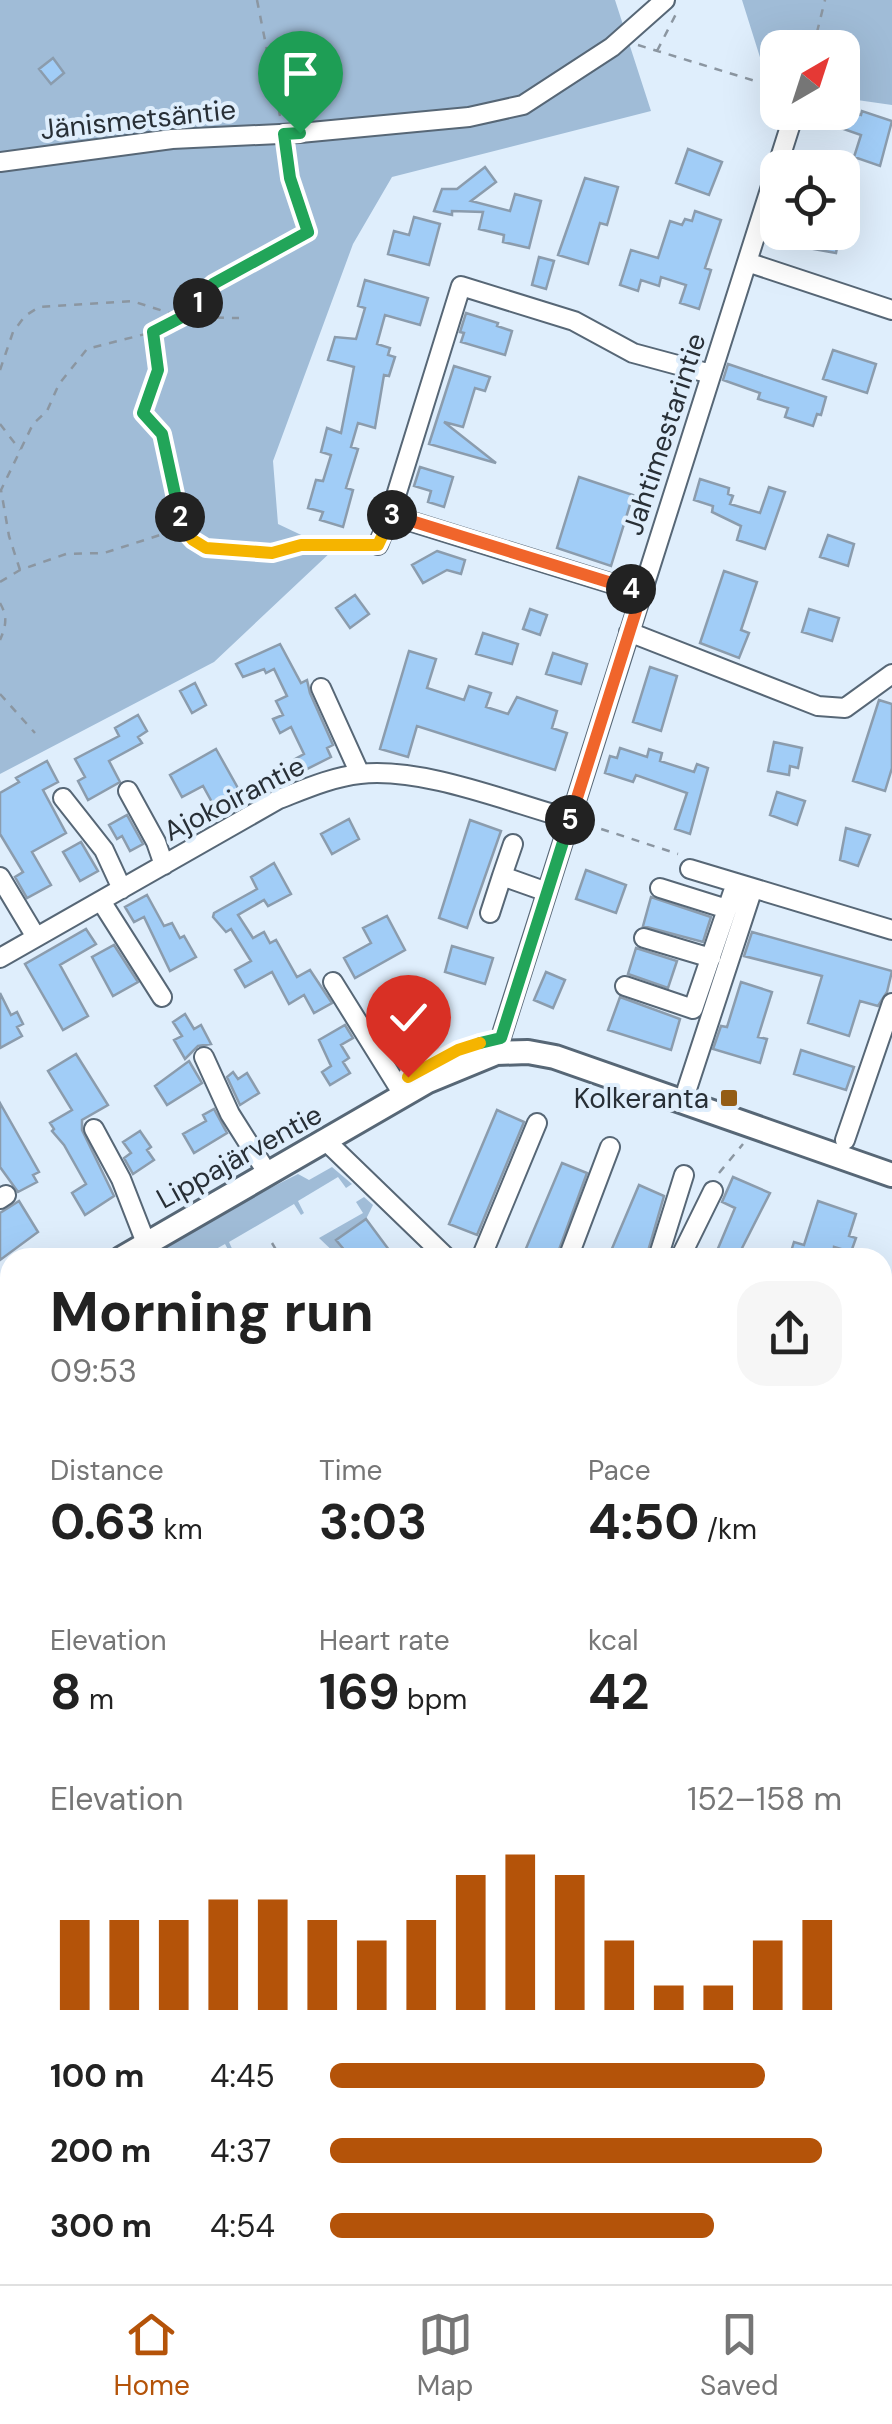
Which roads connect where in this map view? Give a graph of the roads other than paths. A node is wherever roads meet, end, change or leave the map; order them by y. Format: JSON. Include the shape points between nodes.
{"nodes":[{"id":1,"x":671,"y":6,"type":"edge"},
{"id":2,"x":789,"y":130,"type":"edge"},
{"id":3,"x":0,"y":162,"type":"edge"},
{"id":4,"x":747,"y":262,"type":"junction"},
{"id":5,"x":892,"y":310,"type":"edge"},
{"id":6,"x":711,"y":374,"type":"junction"},
{"id":7,"x":390,"y":515,"type":"junction"},
{"id":8,"x":378,"y":545,"type":"road end"},
{"id":9,"x":642,"y":592,"type":"junction"},
{"id":10,"x":630,"y":632,"type":"junction"},
{"id":11,"x":892,"y":674,"type":"edge"},
{"id":12,"x":322,"y":688,"type":"dead end"},
{"id":13,"x":360,"y":774,"type":"junction"},
{"id":14,"x":128,"y":791,"type":"dead end"},
{"id":15,"x":63,"y":798,"type":"dead end"},
{"id":16,"x":570,"y":819,"type":"junction"},
{"id":17,"x":512,"y":844,"type":"dead end"},
{"id":18,"x":164,"y":865,"type":"junction"},
{"id":19,"x":690,"y":870,"type":"road end"},
{"id":20,"x":502,"y":876,"type":"junction"},
{"id":21,"x":0,"y":877,"type":"edge"},
{"id":22,"x":744,"y":886,"type":"junction"},
{"id":23,"x":660,"y":888,"type":"dead end"},
{"id":24,"x":122,"y":889,"type":"junction"},
{"id":25,"x":547,"y":892,"type":"junction"},
{"id":26,"x":101,"y":900,"type":"junction"},
{"id":27,"x":727,"y":909,"type":"junction"},
{"id":28,"x":490,"y":913,"type":"dead end"},
{"id":29,"x":892,"y":930,"type":"edge"},
{"id":30,"x":36,"y":937,"type":"junction"},
{"id":31,"x":644,"y":938,"type":"dead end"},
{"id":32,"x":0,"y":958,"type":"edge"},
{"id":33,"x":711,"y":958,"type":"junction"},
{"id":34,"x":333,"y":982,"type":"dead end"},
{"id":35,"x":625,"y":986,"type":"dead end"},
{"id":36,"x":162,"y":996,"type":"dead end"},
{"id":37,"x":892,"y":1003,"type":"edge"},
{"id":38,"x":496,"y":1053,"type":"junction"},
{"id":39,"x":204,"y":1057,"type":"dead end"},
{"id":40,"x":687,"y":1090,"type":"dead end"},
{"id":41,"x":404,"y":1096,"type":"junction"},
{"id":42,"x":537,"y":1123,"type":"dead end"},
{"id":43,"x":94,"y":1129,"type":"dead end"},
{"id":44,"x":845,"y":1140,"type":"dead end"},
{"id":45,"x":327,"y":1142,"type":"junction"},
{"id":46,"x":610,"y":1147,"type":"dead end"},
{"id":47,"x":268,"y":1174,"type":"junction"},
{"id":48,"x":684,"y":1175,"type":"dead end"},
{"id":49,"x":892,"y":1175,"type":"edge"},
{"id":50,"x":713,"y":1190,"type":"road end"},
{"id":51,"x":146,"y":1243,"type":"junction"},
{"id":52,"x":131,"y":1248,"type":"edge"},
{"id":53,"x":436,"y":1248,"type":"edge"},
{"id":54,"x":486,"y":1248,"type":"edge"},
{"id":55,"x":572,"y":1248,"type":"edge"},
{"id":56,"x":661,"y":1248,"type":"edge"},
{"id":57,"x":685,"y":1248,"type":"edge"}],
"edges":[{"from":1,"to":3,"type":"street","name":"Jänismetsäntie","via":[[523,105],[469,117],[172,140]]},
{"from":2,"to":4,"type":"street","name":"Jahtimestarintie"},
{"from":4,"to":5,"type":"street"},
{"from":4,"to":6,"type":"street","name":"Jahtimestarintie"},
{"from":6,"to":7,"type":"street","via":[[633,352],[574,321],[461,286]]},
{"from":6,"to":9,"type":"street","name":"Jahtimestarintie"},
{"from":7,"to":8,"type":"street"},
{"from":7,"to":9,"type":"street"},
{"from":9,"to":10,"type":"street","name":"Jahtimestarintie"},
{"from":10,"to":11,"type":"street","via":[[818,706],[845,708]]},
{"from":10,"to":16,"type":"street","name":"Jahtimestarintie"},
{"from":12,"to":13,"type":"street"},
{"from":13,"to":16,"type":"street","name":"Ajokoirantie","via":[[414,775]]},
{"from":13,"to":18,"type":"street","name":"Ajokoirantie","via":[[279,799]]},
{"from":14,"to":18,"type":"street"},
{"from":15,"to":24,"type":"street","via":[[104,850]]},
{"from":16,"to":25,"type":"street","name":"Jahtimestarintie"},
{"from":17,"to":20,"type":"street"},
{"from":18,"to":24,"type":"street","name":"Ajokoirantie"},
{"from":19,"to":22,"type":"street"},
{"from":20,"to":25,"type":"street"},
{"from":20,"to":28,"type":"street"},
{"from":21,"to":30,"type":"street"},
{"from":22,"to":27,"type":"street"},
{"from":22,"to":29,"type":"street"},
{"from":22,"to":40,"type":"street"},
{"from":23,"to":27,"type":"street"},
{"from":24,"to":26,"type":"street","name":"Ajokoirantie"},
{"from":25,"to":38,"type":"street","name":"Jahtimestarintie"},
{"from":26,"to":30,"type":"street","name":"Ajokoirantie"},
{"from":26,"to":36,"type":"street"},
{"from":27,"to":33,"type":"street"},
{"from":30,"to":32,"type":"street","name":"Ajokoirantie"},
{"from":31,"to":33,"type":"street"},
{"from":33,"to":35,"type":"street","via":[[693,1009]]},
{"from":34,"to":41,"type":"street"},
{"from":37,"to":44,"type":"street"},
{"from":38,"to":41,"type":"main road","name":"Lippajärventie"},
{"from":38,"to":49,"type":"main road","name":"Lippajärventie","via":[[555,1057]]},
{"from":39,"to":47,"type":"street"},
{"from":41,"to":45,"type":"main road","name":"Lippajärventie"},
{"from":42,"to":54,"type":"street"},
{"from":43,"to":51,"type":"street"},
{"from":45,"to":47,"type":"main road","name":"Lippajärventie"},
{"from":45,"to":53,"type":"street"},
{"from":46,"to":55,"type":"street"},
{"from":47,"to":51,"type":"main road","name":"Lippajärventie"},
{"from":48,"to":56,"type":"street"},
{"from":50,"to":57,"type":"street"},
{"from":51,"to":52,"type":"main road","name":"Lippajärventie"}]}
